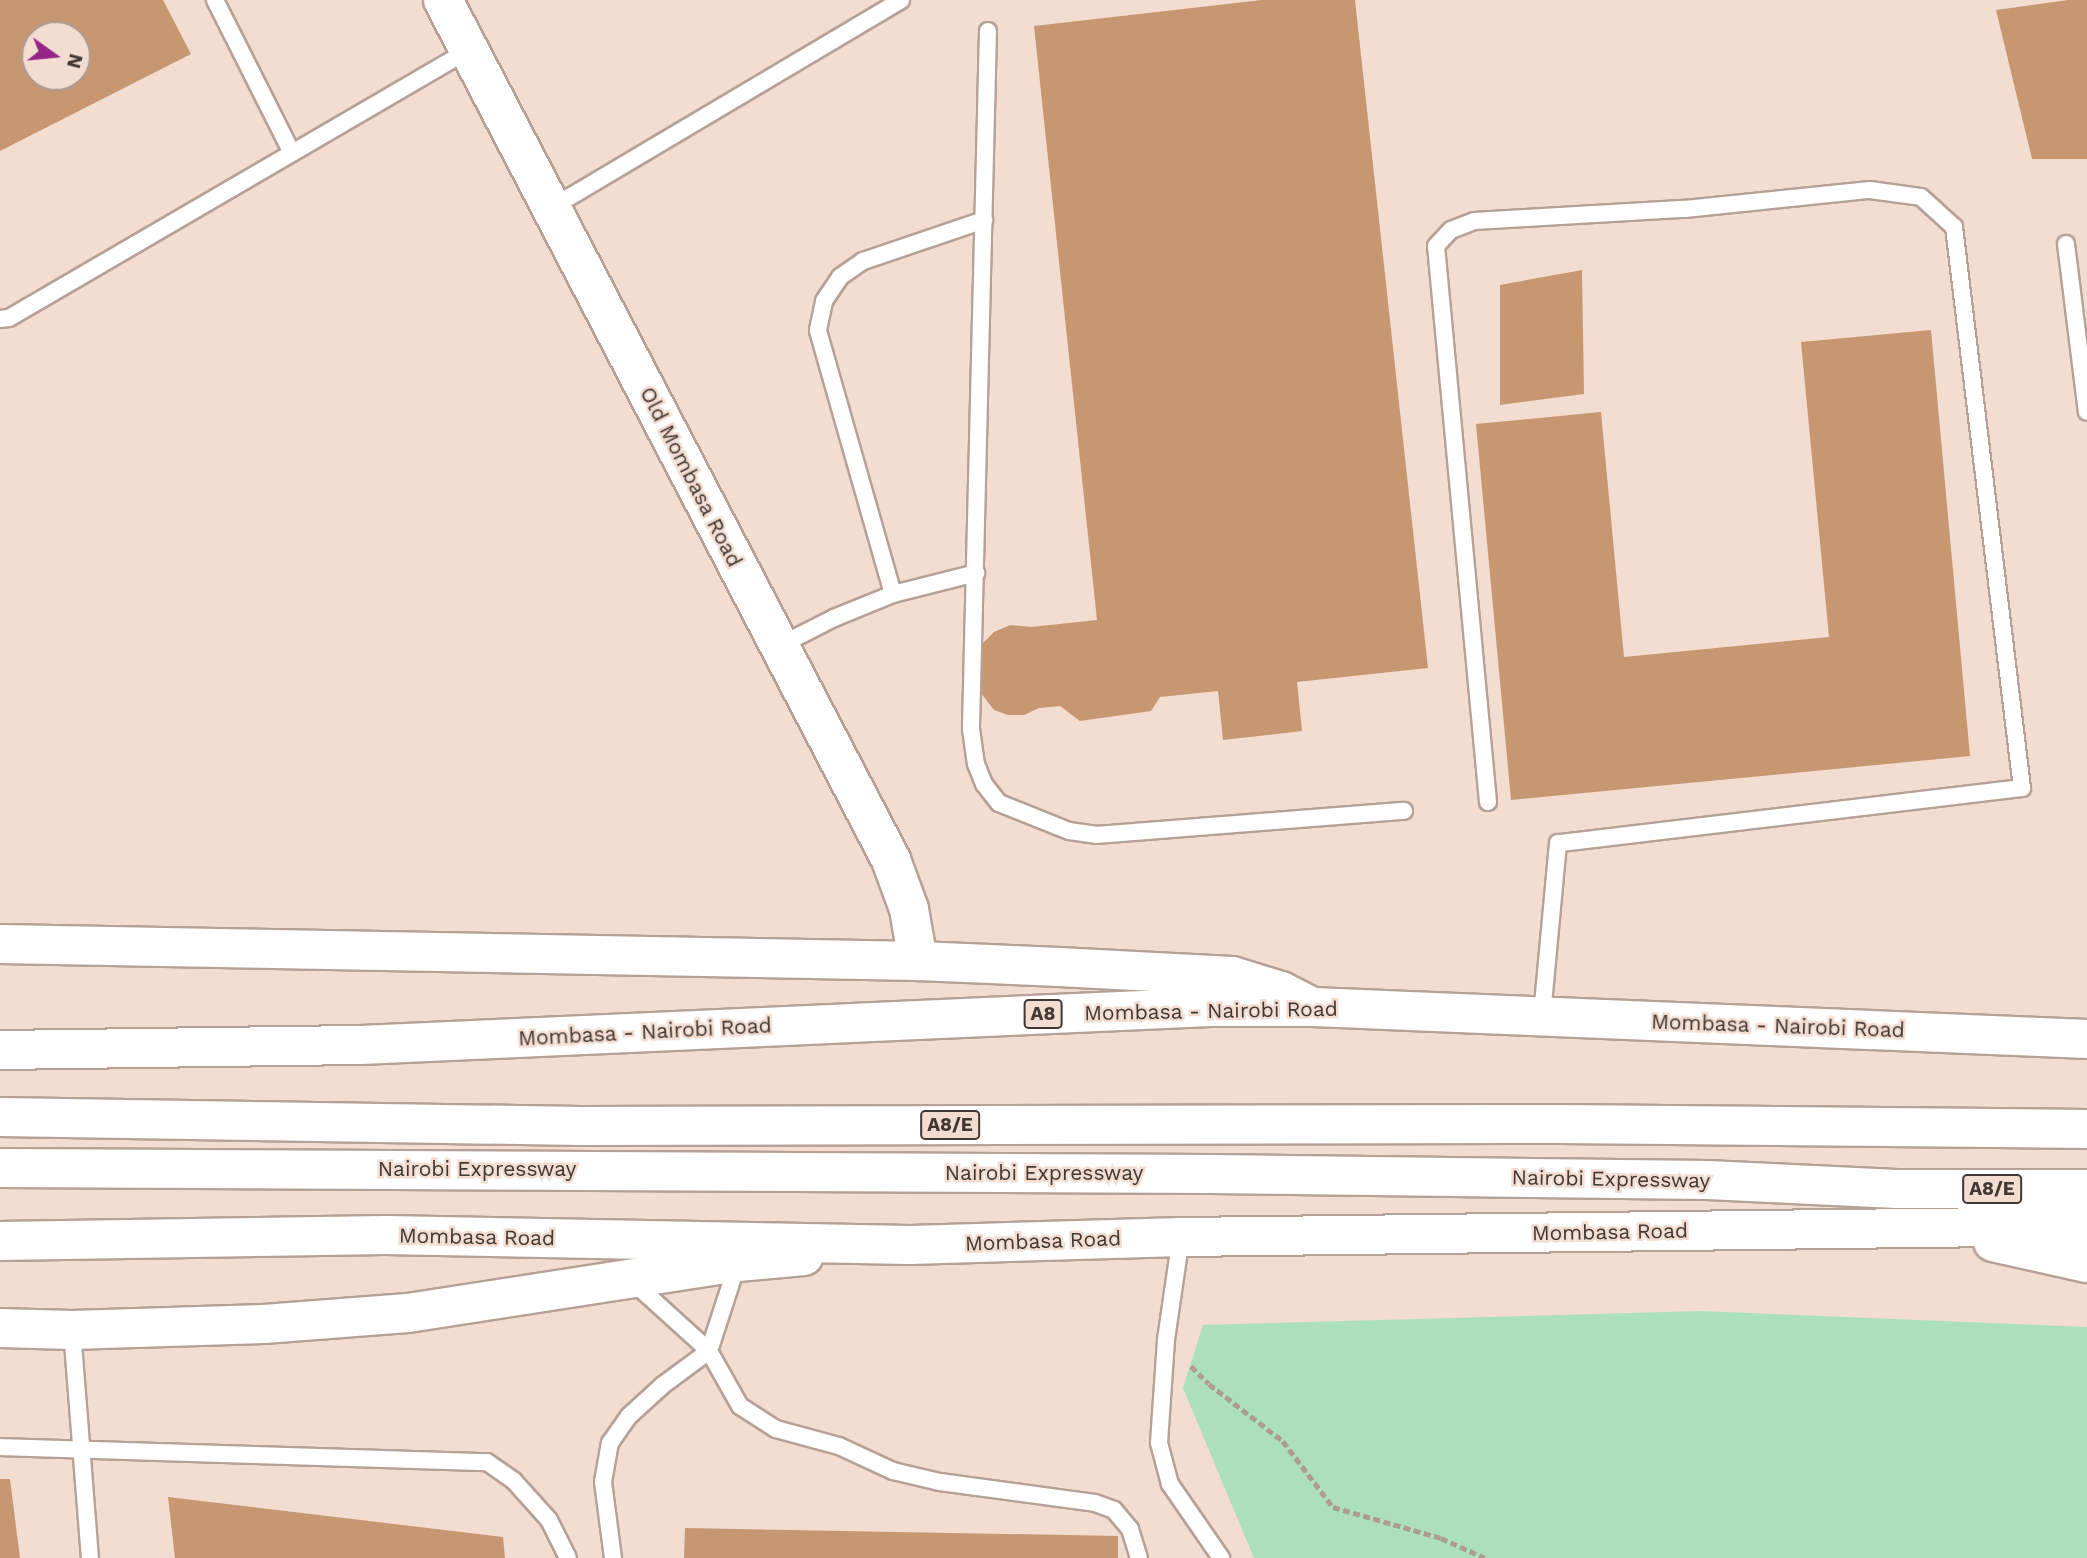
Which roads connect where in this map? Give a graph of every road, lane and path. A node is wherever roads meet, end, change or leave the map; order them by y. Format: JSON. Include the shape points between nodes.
{"nodes":[{"id":1,"x":215,"y":0,"type":"edge"},
{"id":2,"x":443,"y":0,"type":"edge"},
{"id":3,"x":901,"y":0,"type":"edge"},
{"id":4,"x":988,"y":30,"type":"dead end"},
{"id":5,"x":469,"y":50,"type":"junction"},
{"id":6,"x":292,"y":153,"type":"junction"},
{"id":7,"x":551,"y":208,"type":"junction"},
{"id":8,"x":984,"y":220,"type":"junction"},
{"id":9,"x":2066,"y":244,"type":"dead end"},
{"id":10,"x":0,"y":319,"type":"edge"},
{"id":11,"x":2087,"y":411,"type":"edge"},
{"id":12,"x":976,"y":573,"type":"junction"},
{"id":13,"x":893,"y":594,"type":"junction"},
{"id":14,"x":779,"y":646,"type":"junction"},
{"id":15,"x":1488,"y":802,"type":"dead end"},
{"id":16,"x":1404,"y":811,"type":"dead end"},
{"id":17,"x":0,"y":944,"type":"edge"},
{"id":18,"x":918,"y":961,"type":"junction"},
{"id":19,"x":1312,"y":1007,"type":"junction"},
{"id":20,"x":1542,"y":1017,"type":"junction"},
{"id":21,"x":2087,"y":1039,"type":"edge"},
{"id":22,"x":0,"y":1050,"type":"edge"},
{"id":23,"x":0,"y":1117,"type":"edge"},
{"id":24,"x":2087,"y":1129,"type":"edge"},
{"id":25,"x":0,"y":1168,"type":"edge"},
{"id":26,"x":2087,"y":1189,"type":"edge"},
{"id":27,"x":2087,"y":1226,"type":"edge"},
{"id":28,"x":1928,"y":1227,"type":"junction"},
{"id":29,"x":1181,"y":1237,"type":"junction"},
{"id":30,"x":0,"y":1241,"type":"edge"},
{"id":31,"x":910,"y":1245,"type":"junction"},
{"id":32,"x":738,"y":1262,"type":"junction"},
{"id":33,"x":2087,"y":1263,"type":"edge"},
{"id":34,"x":631,"y":1280,"type":"junction"},
{"id":35,"x":0,"y":1328,"type":"edge"},
{"id":36,"x":72,"y":1330,"type":"junction"},
{"id":37,"x":1166,"y":1340,"type":"junction"},
{"id":38,"x":709,"y":1351,"type":"junction"},
{"id":39,"x":0,"y":1447,"type":"edge"},
{"id":40,"x":81,"y":1450,"type":"junction"},
{"id":41,"x":90,"y":1558,"type":"edge"},
{"id":42,"x":568,"y":1558,"type":"edge"},
{"id":43,"x":612,"y":1558,"type":"edge"},
{"id":44,"x":1139,"y":1558,"type":"edge"},
{"id":45,"x":1221,"y":1558,"type":"edge"},
{"id":46,"x":1485,"y":1558,"type":"edge"}],
"edges":[{"from":1,"to":6,"type":"lane"},
{"from":2,"to":5,"type":"main road","name":"Old Mombasa Road"},
{"from":3,"to":7,"type":"lane"},
{"from":4,"to":8,"type":"lane"},
{"from":5,"to":6,"type":"lane"},
{"from":5,"to":7,"type":"main road","name":"Old Mombasa Road"},
{"from":6,"to":10,"type":"lane","via":[[9,318]]},
{"from":7,"to":14,"type":"main road","name":"Old Mombasa Road"},
{"from":8,"to":12,"type":"lane"},
{"from":8,"to":13,"type":"lane","via":[[863,261],[840,277],[824,301],[818,330]]},
{"from":9,"to":11,"type":"lane"},
{"from":12,"to":13,"type":"lane"},
{"from":12,"to":16,"type":"lane","via":[[971,729],[976,764],[984,785],[999,803],[1069,831],[1096,835]]},
{"from":13,"to":14,"type":"lane"},
{"from":14,"to":18,"type":"main road","name":"Old Mombasa Road","via":[[891,860],[909,909]]},
{"from":15,"to":20,"type":"lane","via":[[1436,246],[1451,230],[1474,221],[1685,209],[1870,190],[1921,197],[1954,227],[2022,788],[1558,843]]},
{"from":17,"to":18,"type":"main road"},
{"from":18,"to":19,"type":"main road","via":[[1232,976],[1281,991]]},
{"from":19,"to":20,"type":"main road","name":"Mombasa - Nairobi Road","number":"A8"},
{"from":19,"to":22,"type":"main road","name":"Mombasa - Nairobi Road","number":"A8","via":[[902,1019],[361,1045]]},
{"from":20,"to":21,"type":"main road","name":"Mombasa - Nairobi Road","number":"A8"},
{"from":23,"to":24,"type":"main road","name":"Nairobi Expressway","number":"A8/E","via":[[581,1126],[1560,1124]]},
{"from":25,"to":26,"type":"main road","name":"Nairobi Expressway","number":"A8/E","via":[[1211,1174]]},
{"from":27,"to":28,"type":"main road","name":"Mombasa Road"},
{"from":28,"to":29,"type":"main road","name":"Mombasa Road"},
{"from":28,"to":33,"type":"main road"},
{"from":29,"to":31,"type":"main road","name":"Mombasa Road"},
{"from":29,"to":37,"type":"lane"},
{"from":30,"to":31,"type":"main road","name":"Mombasa Road","via":[[385,1235]]},
{"from":31,"to":32,"type":"main road"},
{"from":32,"to":34,"type":"main road"},
{"from":32,"to":38,"type":"lane"},
{"from":34,"to":36,"type":"main road","via":[[408,1314]]},
{"from":34,"to":38,"type":"lane"},
{"from":35,"to":36,"type":"main road"},
{"from":36,"to":40,"type":"lane"},
{"from":37,"to":45,"type":"lane","via":[[1159,1443],[1170,1484]]},
{"from":37,"to":46,"type":"path","via":[[1209,1384],[1283,1441],[1333,1507],[1441,1538]]},
{"from":38,"to":43,"type":"lane","via":[[629,1416],[610,1443],[603,1482]]},
{"from":38,"to":44,"type":"lane","via":[[740,1406],[776,1429],[839,1446],[893,1471],[940,1482],[1095,1503],[1114,1510],[1130,1529]]},
{"from":39,"to":40,"type":"lane"},
{"from":40,"to":41,"type":"lane"},
{"from":40,"to":42,"type":"lane","via":[[487,1462],[514,1481],[549,1520]]}]}
